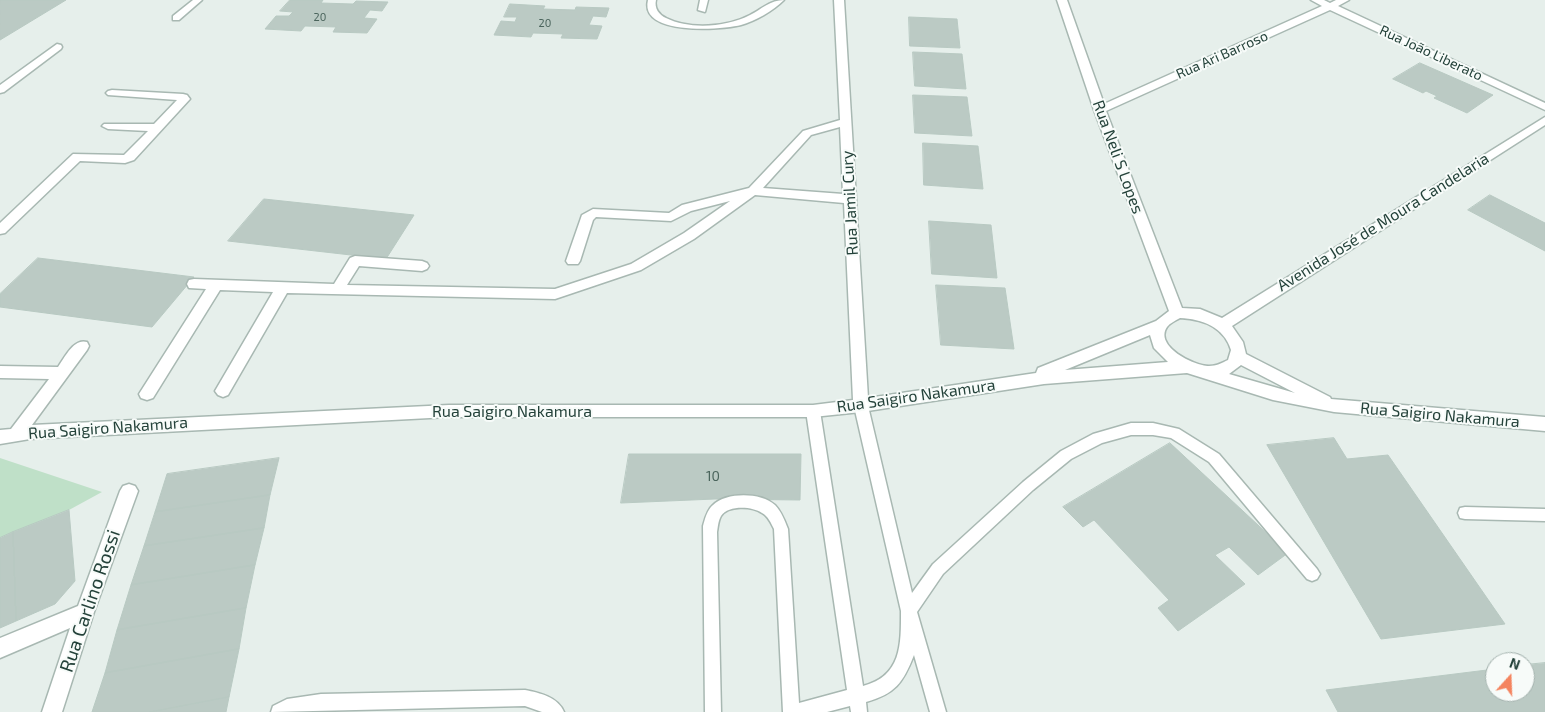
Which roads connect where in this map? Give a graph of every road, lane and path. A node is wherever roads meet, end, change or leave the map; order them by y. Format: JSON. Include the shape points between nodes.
{"nodes":[{"id":1,"x":198,"y":0,"type":"edge"},
{"id":2,"x":652,"y":0,"type":"edge"},
{"id":3,"x":704,"y":0,"type":"edge"},
{"id":4,"x":780,"y":0,"type":"edge"},
{"id":5,"x":839,"y":0,"type":"edge"},
{"id":6,"x":1062,"y":0,"type":"edge"},
{"id":7,"x":1316,"y":0,"type":"edge"},
{"id":8,"x":1344,"y":0,"type":"edge"},
{"id":9,"x":1330,"y":6,"type":"junction"},
{"id":10,"x":702,"y":10,"type":"dead end"},
{"id":11,"x":176,"y":18,"type":"dead end"},
{"id":12,"x":57,"y":46,"type":"dead end"},
{"id":13,"x":0,"y":90,"type":"edge"},
{"id":14,"x":112,"y":93,"type":"dead end"},
{"id":15,"x":1545,"y":107,"type":"edge"},
{"id":16,"x":1100,"y":110,"type":"junction"},
{"id":17,"x":1545,"y":120,"type":"edge"},
{"id":18,"x":846,"y":122,"type":"junction"},
{"id":19,"x":108,"y":126,"type":"dead end"},
{"id":20,"x":158,"y":128,"type":"junction"},
{"id":21,"x":753,"y":191,"type":"junction"},
{"id":22,"x":850,"y":199,"type":"junction"},
{"id":23,"x":0,"y":230,"type":"edge"},
{"id":24,"x":573,"y":260,"type":"dead end"},
{"id":25,"x":422,"y":266,"type":"dead end"},
{"id":26,"x":194,"y":284,"type":"dead end"},
{"id":27,"x":216,"y":284,"type":"junction"},
{"id":28,"x":283,"y":287,"type":"junction"},
{"id":29,"x":338,"y":289,"type":"junction"},
{"id":30,"x":1177,"y":313,"type":"junction"},
{"id":31,"x":1222,"y":324,"type":"junction"},
{"id":32,"x":1158,"y":326,"type":"junction"},
{"id":33,"x":82,"y":346,"type":"dead end"},
{"id":34,"x":1238,"y":358,"type":"junction"},
{"id":35,"x":1187,"y":367,"type":"junction"},
{"id":36,"x":0,"y":372,"type":"edge"},
{"id":37,"x":1204,"y":372,"type":"junction"},
{"id":38,"x":62,"y":373,"type":"junction"},
{"id":39,"x":1023,"y":380,"type":"junction"},
{"id":40,"x":223,"y":391,"type":"dead end"},
{"id":41,"x":147,"y":394,"type":"dead end"},
{"id":42,"x":861,"y":406,"type":"junction"},
{"id":43,"x":1334,"y":406,"type":"junction"},
{"id":44,"x":814,"y":411,"type":"junction"},
{"id":45,"x":1545,"y":424,"type":"edge"},
{"id":46,"x":8,"y":435,"type":"edge"},
{"id":47,"x":129,"y":491,"type":"dead end"},
{"id":48,"x":1465,"y":513,"type":"dead end"},
{"id":49,"x":1545,"y":515,"type":"edge"},
{"id":50,"x":1312,"y":574,"type":"dead end"},
{"id":51,"x":910,"y":611,"type":"junction"},
{"id":52,"x":84,"y":612,"type":"junction"},
{"id":53,"x":0,"y":648,"type":"edge"},
{"id":54,"x":857,"y":695,"type":"junction"},
{"id":55,"x":52,"y":712,"type":"edge"},
{"id":56,"x":279,"y":712,"type":"edge"},
{"id":57,"x":556,"y":712,"type":"edge"},
{"id":58,"x":713,"y":712,"type":"edge"},
{"id":59,"x":791,"y":712,"type":"edge"},
{"id":60,"x":795,"y":712,"type":"edge"},
{"id":61,"x":859,"y":712,"type":"edge"},
{"id":62,"x":938,"y":712,"type":"edge"}],
"edges":[{"from":1,"to":11,"type":"lane"},
{"from":2,"to":4,"type":"lane","via":[[656,16],[664,21],[705,27],[740,22],[760,14]]},
{"from":3,"to":10,"type":"lane"},
{"from":5,"to":18,"type":"street","name":"Rua Jamil Cury"},
{"from":6,"to":16,"type":"street","name":"Rua Neli S Lopes"},
{"from":7,"to":9,"type":"street","name":"Rua João Liberato"},
{"from":8,"to":9,"type":"street","name":"Rua Ari Barroso"},
{"from":9,"to":15,"type":"street","name":"Rua João Liberato"},
{"from":9,"to":16,"type":"street","name":"Rua Ari Barroso"},
{"from":12,"to":13,"type":"street"},
{"from":14,"to":20,"type":"street","via":[[183,97],[184,102]]},
{"from":16,"to":30,"type":"street","name":"Rua Neli S Lopes"},
{"from":17,"to":31,"type":"street","name":"Avenida José de Moura Candelaria"},
{"from":18,"to":21,"type":"street","via":[[807,133]]},
{"from":18,"to":22,"type":"street","name":"Rua Jamil Cury"},
{"from":19,"to":20,"type":"street"},
{"from":20,"to":23,"type":"street","via":[[125,159],[80,157],[72,160]]},
{"from":21,"to":22,"type":"street"},
{"from":21,"to":24,"type":"street","via":[[686,208],[671,217],[593,213],[587,218]]},
{"from":21,"to":29,"type":"street","via":[[689,236],[636,267],[555,294]]},
{"from":22,"to":42,"type":"street","name":"Rua Jamil Cury"},
{"from":25,"to":29,"type":"street","via":[[354,261]]},
{"from":26,"to":27,"type":"street"},
{"from":27,"to":28,"type":"street"},
{"from":27,"to":41,"type":"street"},
{"from":28,"to":29,"type":"street"},
{"from":28,"to":40,"type":"street"},
{"from":30,"to":31,"type":"street","via":[[1192,313]]},
{"from":30,"to":32,"type":"street","via":[[1165,318]]},
{"from":31,"to":34,"type":"street","via":[[1239,347]]},
{"from":32,"to":35,"type":"street","via":[[1157,337],[1162,348],[1172,359]]},
{"from":32,"to":39,"type":"street","name":"Rua Saigiro Nakamura"},
{"from":33,"to":38,"type":"street"},
{"from":34,"to":37,"type":"street","via":[[1232,366],[1220,372]]},
{"from":34,"to":43,"type":"street","name":"Rua Saigiro Nakamura"},
{"from":35,"to":37,"type":"street"},
{"from":35,"to":39,"type":"street","name":"Rua Saigiro Nakamura"},
{"from":36,"to":38,"type":"street"},
{"from":37,"to":43,"type":"street","name":"Rua Saigiro Nakamura","via":[[1273,394]]},
{"from":38,"to":46,"type":"street"},
{"from":39,"to":42,"type":"street","name":"Rua Saigiro Nakamura"},
{"from":42,"to":44,"type":"street","name":"Rua Saigiro Nakamura"},
{"from":42,"to":51,"type":"lane"},
{"from":43,"to":45,"type":"street","name":"Rua Saigiro Nakamura"},
{"from":44,"to":46,"type":"street","name":"Rua Saigiro Nakamura","via":[[449,411],[231,420]]},
{"from":44,"to":54,"type":"lane"},
{"from":47,"to":52,"type":"street","name":"Rua Carlino Rossi"},
{"from":48,"to":49,"type":"lane"},
{"from":50,"to":51,"type":"lane","via":[[1214,458],[1174,433],[1131,429],[1098,438],[1066,456],[1028,486],[938,569]]},
{"from":51,"to":54,"type":"lane","via":[[909,646],[900,669],[882,688]]},
{"from":51,"to":62,"type":"lane"},
{"from":52,"to":53,"type":"street"},
{"from":52,"to":55,"type":"street","name":"Rua Carlino Rossi"},
{"from":54,"to":60,"type":"lane"},
{"from":54,"to":61,"type":"lane"},
{"from":56,"to":57,"type":"lane","via":[[288,707],[322,702],[525,698],[542,702]]},
{"from":58,"to":59,"type":"lane","via":[[710,532],[712,518],[718,509],[742,503],[770,510],[781,529]]}]}
